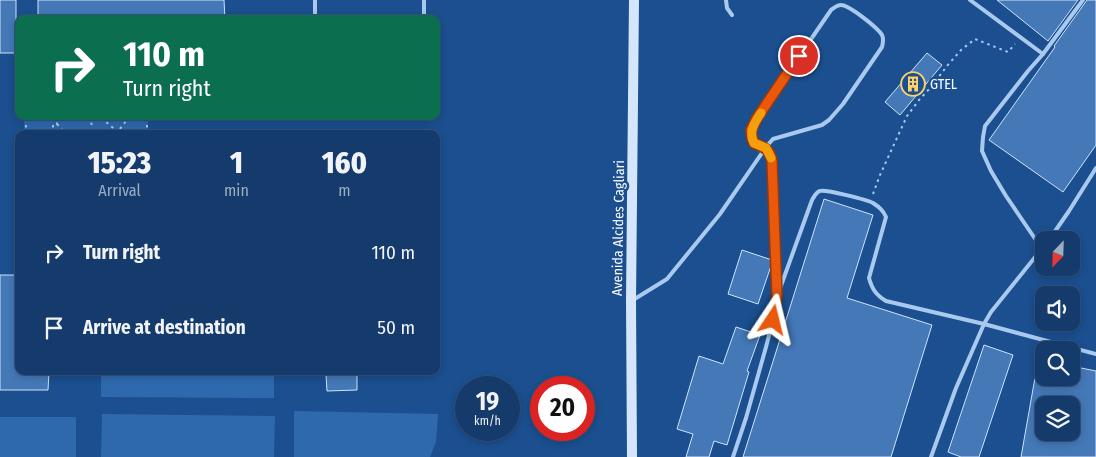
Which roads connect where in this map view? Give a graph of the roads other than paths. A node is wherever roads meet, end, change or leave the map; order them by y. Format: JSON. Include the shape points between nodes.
{"nodes":[{"id":1,"x":315,"y":0,"type":"edge"},
{"id":2,"x":424,"y":0,"type":"edge"},
{"id":3,"x":634,"y":0,"type":"edge"},
{"id":4,"x":726,"y":0,"type":"edge"},
{"id":5,"x":970,"y":0,"type":"edge"},
{"id":6,"x":1083,"y":0,"type":"edge"},
{"id":7,"x":315,"y":15,"type":"edge"},
{"id":8,"x":424,"y":15,"type":"edge"},
{"id":9,"x":732,"y":15,"type":"dead end"},
{"id":10,"x":1043,"y":54,"type":"junction"},
{"id":11,"x":766,"y":148,"type":"junction"},
{"id":12,"x":1096,"y":168,"type":"edge"},
{"id":13,"x":1056,"y":231,"type":"edge"},
{"id":14,"x":1035,"y":237,"type":"edge"},
{"id":15,"x":1035,"y":258,"type":"edge"},
{"id":16,"x":777,"y":296,"type":"junction"},
{"id":17,"x":631,"y":301,"type":"junction"},
{"id":18,"x":984,"y":324,"type":"junction"},
{"id":19,"x":1096,"y":354,"type":"edge"},
{"id":20,"x":632,"y":457,"type":"edge"},
{"id":21,"x":734,"y":457,"type":"edge"},
{"id":22,"x":931,"y":457,"type":"edge"}],
"edges":[{"from":1,"to":7,"type":"lane"},
{"from":2,"to":8,"type":"lane"},
{"from":3,"to":17,"type":"main road","name":"Avenida Alcides Cagliari"},
{"from":4,"to":9,"type":"lane"},
{"from":5,"to":10,"type":"lane"},
{"from":6,"to":10,"type":"lane"},
{"from":10,"to":14,"type":"lane","via":[[985,126],[982,151],[1006,196]]},
{"from":11,"to":11,"type":"lane","via":[[773,139],[826,123],[843,104],[882,47],[882,34],[866,19],[843,5],[831,10],[751,130],[754,143]]},
{"from":11,"to":16,"type":"lane","via":[[772,161]]},
{"from":11,"to":17,"type":"lane","via":[[720,214],[667,280]]},
{"from":12,"to":13,"type":"lane"},
{"from":15,"to":18,"type":"lane"},
{"from":16,"to":18,"type":"lane","via":[[816,194],[828,191],[871,202],[883,210],[886,217],[869,278],[878,296],[886,301]]},
{"from":16,"to":21,"type":"lane","via":[[766,347]]},
{"from":17,"to":20,"type":"main road","name":"Avenida Alcides Cagliari"},
{"from":18,"to":19,"type":"lane"},
{"from":18,"to":22,"type":"lane"}]}
